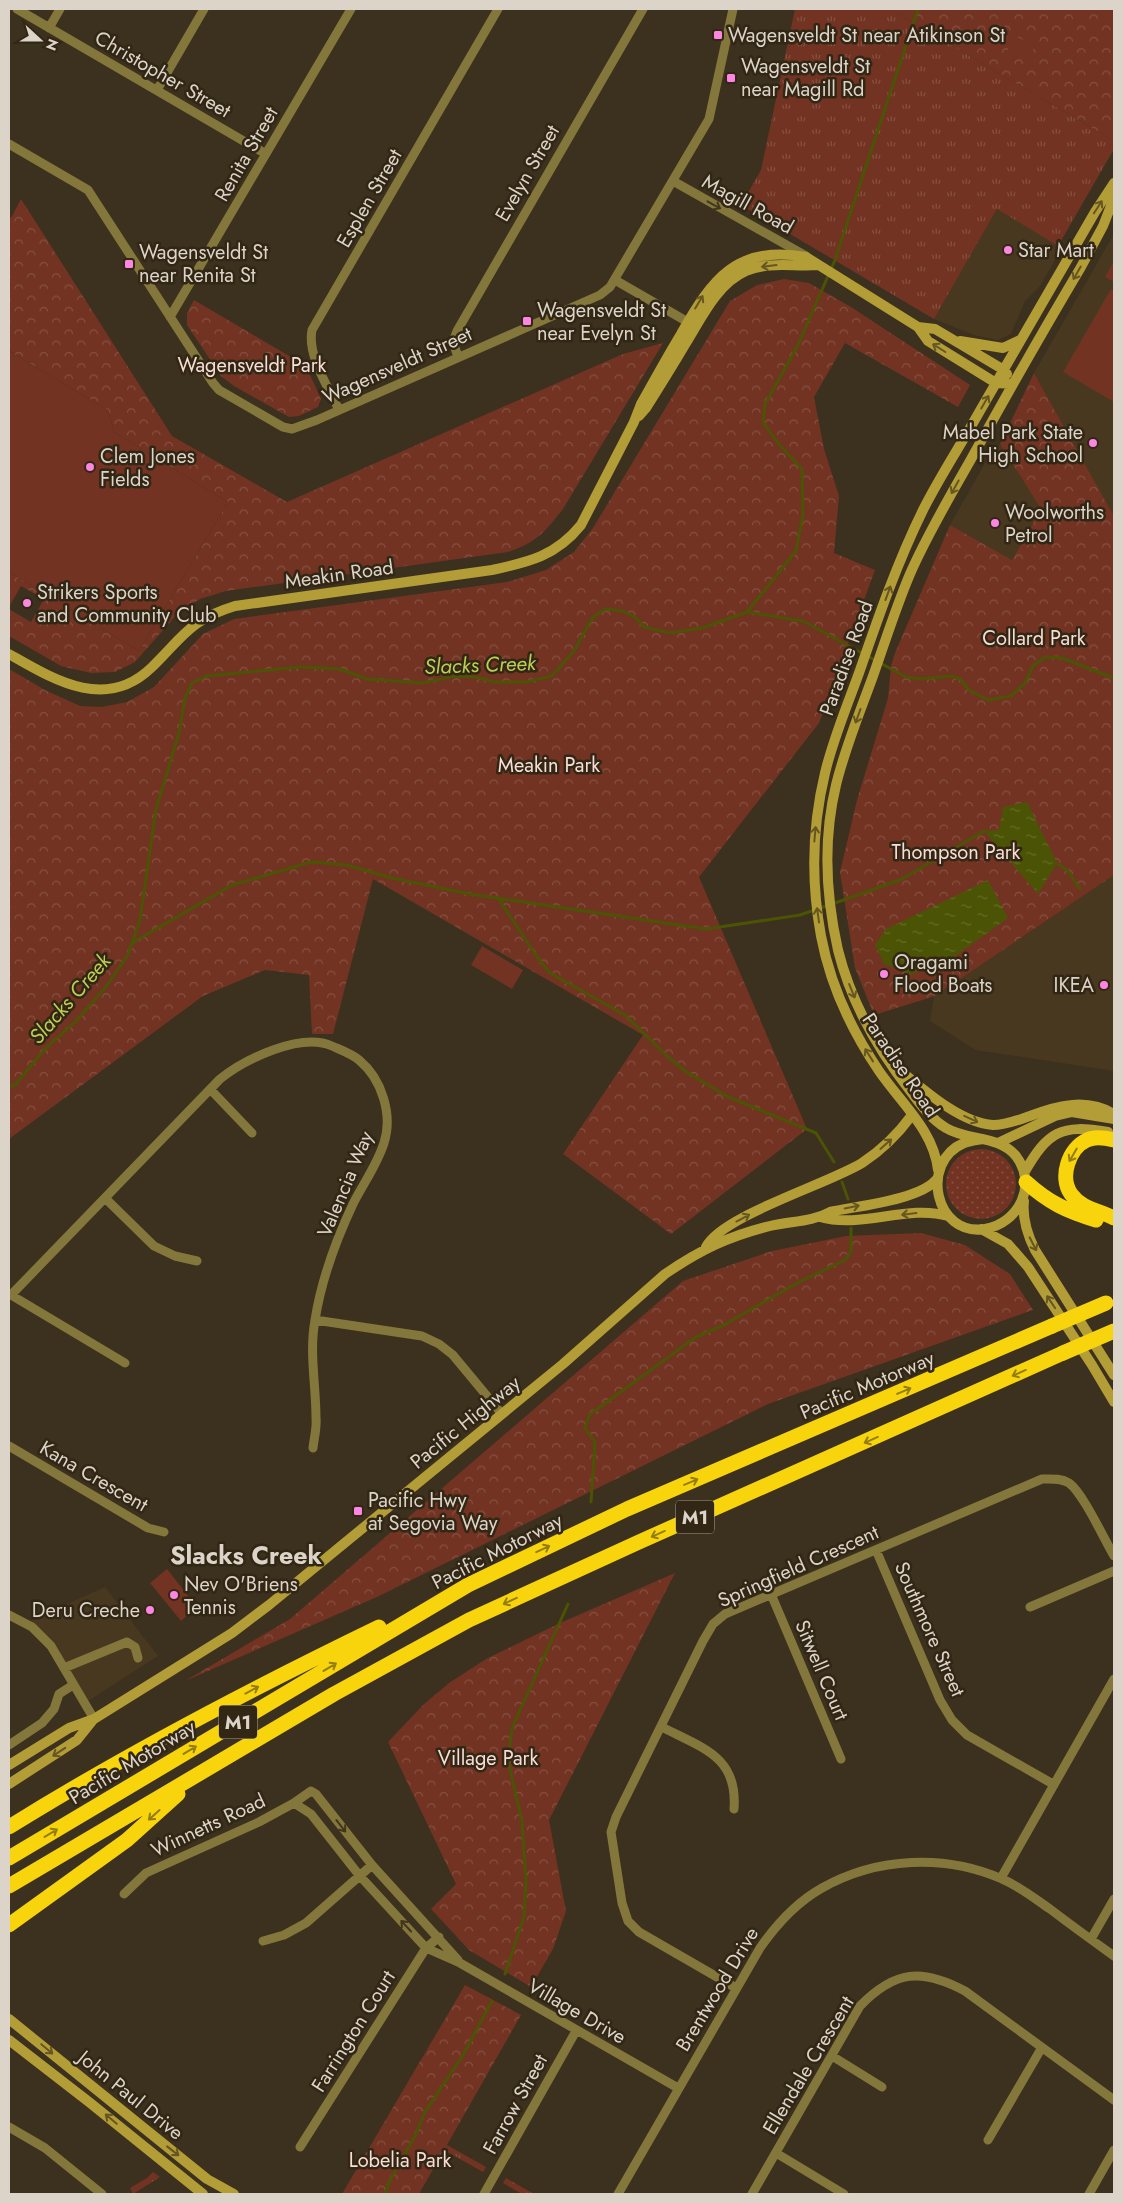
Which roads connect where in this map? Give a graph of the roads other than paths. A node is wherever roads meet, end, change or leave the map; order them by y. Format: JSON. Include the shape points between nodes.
{"nodes":[{"id":1,"x":17,"y":9,"type":"edge"},
{"id":2,"x":60,"y":9,"type":"edge"},
{"id":3,"x":204,"y":9,"type":"edge"},
{"id":4,"x":351,"y":9,"type":"edge"},
{"id":5,"x":498,"y":9,"type":"edge"},
{"id":6,"x":643,"y":9,"type":"edge"},
{"id":7,"x":733,"y":9,"type":"edge"},
{"id":8,"x":49,"y":28,"type":"junction"},
{"id":9,"x":157,"y":90,"type":"junction"},
{"id":10,"x":9,"y":144,"type":"edge"},
{"id":11,"x":266,"y":154,"type":"junction"},
{"id":12,"x":673,"y":181,"type":"junction"},
{"id":13,"x":1114,"y":183,"type":"edge"},
{"id":14,"x":1114,"y":198,"type":"edge"},
{"id":15,"x":806,"y":257,"type":"junction"},
{"id":16,"x":818,"y":265,"type":"junction"},
{"id":17,"x":615,"y":280,"type":"junction"},
{"id":18,"x":170,"y":317,"type":"junction"},
{"id":19,"x":692,"y":324,"type":"junction"},
{"id":20,"x":918,"y":327,"type":"junction"},
{"id":21,"x":952,"y":339,"type":"junction"},
{"id":22,"x":1021,"y":340,"type":"junction"},
{"id":23,"x":458,"y":357,"type":"junction"},
{"id":24,"x":1004,"y":370,"type":"junction"},
{"id":25,"x":996,"y":383,"type":"junction"},
{"id":26,"x":1013,"y":384,"type":"junction"},
{"id":27,"x":339,"y":410,"type":"junction"},
{"id":28,"x":9,"y":654,"type":"edge"},
{"id":29,"x":889,"y":1061,"type":"junction"},
{"id":30,"x":210,"y":1090,"type":"junction"},
{"id":31,"x":1114,"y":1114,"type":"edge"},
{"id":32,"x":912,"y":1116,"type":"junction"},
{"id":33,"x":1114,"y":1119,"type":"edge"},
{"id":34,"x":252,"y":1132,"type":"dead end"},
{"id":35,"x":1114,"y":1133,"type":"edge"},
{"id":36,"x":983,"y":1139,"type":"junction"},
{"id":37,"x":1114,"y":1140,"type":"edge"},
{"id":38,"x":998,"y":1143,"type":"junction"},
{"id":39,"x":937,"y":1175,"type":"junction"},
{"id":40,"x":1025,"y":1184,"type":"junction"},
{"id":41,"x":105,"y":1198,"type":"junction"},
{"id":42,"x":948,"y":1216,"type":"junction"},
{"id":43,"x":820,"y":1217,"type":"junction"},
{"id":44,"x":1114,"y":1218,"type":"edge"},
{"id":45,"x":1114,"y":1223,"type":"edge"},
{"id":46,"x":981,"y":1230,"type":"junction"},
{"id":47,"x":706,"y":1247,"type":"junction"},
{"id":48,"x":197,"y":1261,"type":"dead end"},
{"id":49,"x":1110,"y":1301,"type":"edge"},
{"id":50,"x":315,"y":1320,"type":"junction"},
{"id":51,"x":1114,"y":1331,"type":"edge"},
{"id":52,"x":125,"y":1363,"type":"dead end"},
{"id":53,"x":1114,"y":1375,"type":"edge"},
{"id":54,"x":1114,"y":1402,"type":"edge"},
{"id":55,"x":502,"y":1414,"type":"junction"},
{"id":56,"x":9,"y":1446,"type":"edge"},
{"id":57,"x":313,"y":1448,"type":"dead end"},
{"id":58,"x":164,"y":1532,"type":"dead end"},
{"id":59,"x":876,"y":1550,"type":"junction"},
{"id":60,"x":1114,"y":1556,"type":"edge"},
{"id":61,"x":1114,"y":1571,"type":"edge"},
{"id":62,"x":468,"y":1585,"type":"junction"},
{"id":63,"x":771,"y":1594,"type":"junction"},
{"id":64,"x":1030,"y":1607,"type":"dead end"},
{"id":65,"x":9,"y":1615,"type":"edge"},
{"id":66,"x":138,"y":1658,"type":"dead end"},
{"id":67,"x":64,"y":1668,"type":"junction"},
{"id":68,"x":1114,"y":1679,"type":"edge"},
{"id":69,"x":74,"y":1685,"type":"junction"},
{"id":70,"x":94,"y":1719,"type":"junction"},
{"id":71,"x":662,"y":1727,"type":"junction"},
{"id":72,"x":9,"y":1745,"type":"edge"},
{"id":73,"x":841,"y":1759,"type":"dead end"},
{"id":74,"x":9,"y":1765,"type":"edge"},
{"id":75,"x":204,"y":1771,"type":"junction"},
{"id":76,"x":9,"y":1784,"type":"edge"},
{"id":77,"x":1053,"y":1784,"type":"junction"},
{"id":78,"x":310,"y":1791,"type":"joint"},
{"id":79,"x":294,"y":1803,"type":"junction"},
{"id":80,"x":734,"y":1809,"type":"dead end"},
{"id":81,"x":9,"y":1827,"type":"edge"},
{"id":82,"x":9,"y":1858,"type":"edge"},
{"id":83,"x":372,"y":1865,"type":"junction"},
{"id":84,"x":359,"y":1875,"type":"junction"},
{"id":85,"x":1001,"y":1878,"type":"junction"},
{"id":86,"x":9,"y":1886,"type":"edge"},
{"id":87,"x":124,"y":1894,"type":"dead end"},
{"id":88,"x":1114,"y":1899,"type":"edge"},
{"id":89,"x":9,"y":1925,"type":"edge"},
{"id":90,"x":439,"y":1937,"type":"junction"},
{"id":91,"x":1091,"y":1939,"type":"junction"},
{"id":92,"x":263,"y":1941,"type":"dead end"},
{"id":93,"x":426,"y":1948,"type":"junction"},
{"id":94,"x":1114,"y":1956,"type":"edge"},
{"id":95,"x":460,"y":1962,"type":"junction"},
{"id":96,"x":736,"y":1988,"type":"junction"},
{"id":97,"x":9,"y":2019,"type":"edge"},
{"id":98,"x":576,"y":2031,"type":"junction"},
{"id":99,"x":9,"y":2040,"type":"edge"},
{"id":100,"x":1041,"y":2049,"type":"junction"},
{"id":101,"x":832,"y":2056,"type":"junction"},
{"id":102,"x":882,"y":2087,"type":"dead end"},
{"id":103,"x":678,"y":2088,"type":"junction"},
{"id":104,"x":1114,"y":2100,"type":"edge"},
{"id":105,"x":9,"y":2127,"type":"edge"},
{"id":106,"x":988,"y":2140,"type":"dead end"},
{"id":107,"x":300,"y":2148,"type":"dead end"},
{"id":108,"x":1114,"y":2150,"type":"edge"},
{"id":109,"x":776,"y":2153,"type":"junction"},
{"id":110,"x":102,"y":2194,"type":"edge"},
{"id":111,"x":203,"y":2194,"type":"edge"},
{"id":112,"x":234,"y":2194,"type":"edge"},
{"id":113,"x":484,"y":2194,"type":"edge"},
{"id":114,"x":618,"y":2194,"type":"edge"},
{"id":115,"x":752,"y":2194,"type":"edge"},
{"id":116,"x":844,"y":2194,"type":"edge"},
{"id":117,"x":1089,"y":2194,"type":"edge"}],
"edges":[{"from":1,"to":8,"type":"street","name":"Christopher Street"},
{"from":2,"to":8,"type":"street"},
{"from":3,"to":9,"type":"street"},
{"from":4,"to":11,"type":"street","name":"Renita Street"},
{"from":5,"to":27,"type":"street","name":"Esplen Street","via":[[312,330],[313,352]]},
{"from":6,"to":23,"type":"street","name":"Evelyn Street","via":[[457,331],[453,342]]},
{"from":7,"to":12,"type":"street","name":"Wagensveldt Street","via":[[712,110]]},
{"from":8,"to":9,"type":"street","name":"Christopher Street"},
{"from":9,"to":11,"type":"street","name":"Christopher Street"},
{"from":10,"to":18,"type":"street","name":"Wagensveldt Street","via":[[88,190]]},
{"from":11,"to":18,"type":"street","name":"Renita Street"},
{"from":12,"to":15,"type":"street","name":"Magill Road","one_way":true},
{"from":12,"to":17,"type":"street","name":"Wagensveldt Street"},
{"from":22,"to":13,"type":"main road","name":"Paradise Road","one_way":true},
{"from":14,"to":26,"type":"main road","name":"Paradise Road","one_way":true,"via":[[1081,267]]},
{"from":15,"to":16,"type":"main road","name":"Meakin Road"},
{"from":19,"to":15,"type":"main road","name":"Meakin Road","one_way":true,"via":[[712,284],[742,262],[775,254]]},
{"from":16,"to":19,"type":"main road","name":"Meakin Road","one_way":true,"via":[[782,264],[747,271],[726,285]]},
{"from":16,"to":20,"type":"main road","name":"Meakin Road"},
{"from":17,"to":19,"type":"street"},
{"from":17,"to":23,"type":"street","name":"Wagensveldt Street","via":[[600,295]]},
{"from":18,"to":27,"type":"street","name":"Wagensveldt Street","via":[[219,390],[283,427],[298,428]]},
{"from":19,"to":28,"type":"main road","name":"Meakin Road","via":[[641,404],[581,525],[551,552],[529,562],[492,570],[235,606],[212,613],[193,625],[150,670],[126,684],[105,689],[83,689],[53,679]]},
{"from":20,"to":21,"type":"main road","name":"Meakin Road","via":[[935,329]]},
{"from":25,"to":20,"type":"main road","name":"Meakin Road","one_way":true,"via":[[928,341]]},
{"from":21,"to":22,"type":"main road","via":[[1003,348]]},
{"from":21,"to":24,"type":"main road","name":"Meakin Road"},
{"from":22,"to":24,"type":"main road","name":"Paradise Road"},
{"from":23,"to":27,"type":"street","name":"Wagensveldt Street"},
{"from":24,"to":25,"type":"main road","name":"Paradise Road"},
{"from":24,"to":26,"type":"main road","name":"Meakin Road"},
{"from":25,"to":26,"type":"main road","name":"Meakin Road"},
{"from":32,"to":25,"type":"main road","name":"Paradise Road","one_way":true,"via":[[852,1028],[823,948],[815,883],[818,810],[826,771],[894,576],[924,508]]},
{"from":26,"to":29,"type":"main road","name":"Paradise Road","one_way":true,"via":[[910,575],[835,788],[828,883],[837,945],[860,1012]]},
{"from":29,"to":31,"type":"main road","one_way":true,"via":[[942,1103],[980,1123],[1008,1123],[1048,1108],[1073,1103],[1106,1109]]},
{"from":29,"to":36,"type":"main road","name":"Paradise Road","via":[[936,1121],[959,1134]]},
{"from":30,"to":34,"type":"street"},
{"from":30,"to":41,"type":"street","name":"Valencia Way"},
{"from":30,"to":50,"type":"street","name":"Valencia Way","via":[[230,1071],[246,1062],[301,1043],[327,1044],[359,1060],[380,1089],[386,1110],[384,1143],[344,1224],[320,1294]]},
{"from":32,"to":39,"type":"main road","name":"Paradise Road","via":[[934,1146]]},
{"from":47,"to":32,"type":"main road","one_way":true,"via":[[710,1238],[739,1220],[863,1162],[884,1147]]},
{"from":33,"to":38,"type":"main road","via":[[1072,1112],[1055,1116]]},
{"from":35,"to":40,"type":"main road","via":[[1084,1128],[1056,1135],[1039,1148]]},
{"from":36,"to":38,"type":"main road"},
{"from":36,"to":39,"type":"main road","via":[[964,1143],[948,1154]]},
{"from":37,"to":44,"type":"highway","one_way":true,"via":[[1089,1139],[1079,1145],[1069,1161],[1065,1180],[1067,1188],[1080,1203]]},
{"from":38,"to":40,"type":"main road","via":[[1015,1155]]},
{"from":39,"to":42,"type":"main road","via":[[937,1193]]},
{"from":43,"to":39,"type":"main road","name":"Pacific Highway","one_way":true,"via":[[923,1191]]},
{"from":40,"to":45,"type":"highway","via":[[1064,1209]]},
{"from":40,"to":46,"type":"main road","via":[[1015,1214],[1000,1225]]},
{"from":40,"to":53,"type":"main road","one_way":true,"via":[[1023,1213],[1027,1233]]},
{"from":41,"to":48,"type":"street","via":[[154,1246],[175,1256]]},
{"from":41,"to":52,"type":"street","name":"Valencia Way","via":[[11,1295]]},
{"from":42,"to":43,"type":"main road","name":"Pacific Highway","one_way":true,"via":[[923,1212],[830,1220]]},
{"from":42,"to":46,"type":"main road","via":[[963,1226]]},
{"from":43,"to":47,"type":"main road","name":"Pacific Highway","via":[[770,1226]]},
{"from":54,"to":46,"type":"main road","one_way":true,"via":[[1028,1267],[1008,1244]]},
{"from":47,"to":55,"type":"main road","name":"Pacific Highway","via":[[665,1274]]},
{"from":62,"to":49,"type":"highway","name":"Pacific Motorway","number":"M1","one_way":true,"bridge":true,"via":[[627,1509]]},
{"from":50,"to":55,"type":"street","via":[[422,1336],[439,1344],[453,1355]]},
{"from":50,"to":57,"type":"street","name":"Valencia Way","via":[[312,1348],[316,1420]]},
{"from":51,"to":75,"type":"highway","number":"M1","one_way":true,"bridge":true,"via":[[469,1620],[334,1694]]},
{"from":55,"to":70,"type":"main road","name":"Pacific Highway","via":[[232,1633]]},
{"from":56,"to":58,"type":"street","name":"Kana Crescent","via":[[148,1528]]},
{"from":59,"to":60,"type":"street","name":"Springfield Crescent","via":[[1042,1479],[1057,1479],[1068,1483],[1078,1494]]},
{"from":59,"to":63,"type":"street","name":"Springfield Crescent"},
{"from":59,"to":77,"type":"street","name":"Southmore Street","via":[[940,1700],[952,1720],[966,1735]]},
{"from":61,"to":64,"type":"street"},
{"from":81,"to":62,"type":"highway","one_way":true,"via":[[84,1780],[262,1685]]},
{"from":82,"to":62,"type":"highway","name":"Pacific Motorway","number":"M1","one_way":true},
{"from":63,"to":71,"type":"street","name":"Springfield Crescent","via":[[725,1614],[713,1624]]},
{"from":63,"to":73,"type":"street","name":"Sitwell Court"},
{"from":65,"to":67,"type":"street","via":[[41,1635]]},
{"from":66,"to":67,"type":"street","via":[[135,1647],[127,1642]]},
{"from":67,"to":69,"type":"street"},
{"from":68,"to":77,"type":"street"},
{"from":69,"to":70,"type":"street"},
{"from":69,"to":72,"type":"street","via":[[59,1694],[54,1708],[42,1723]]},
{"from":70,"to":74,"type":"main road","name":"Pacific Highway","via":[[69,1728]]},
{"from":70,"to":76,"type":"main road","name":"Pacific Highway","one_way":true,"via":[[77,1740]]},
{"from":71,"to":80,"type":"street","via":[[716,1755],[724,1764],[735,1794]]},
{"from":71,"to":96,"type":"street","name":"Springfield Crescent","via":[[616,1817],[612,1832],[622,1903],[628,1921],[639,1932]]},
{"from":75,"to":86,"type":"highway","number":"M1"},
{"from":75,"to":89,"type":"highway","one_way":true,"via":[[127,1840]]},
{"from":77,"to":85,"type":"street"},
{"from":78,"to":79,"type":"street","name":"Winnetts Road"},
{"from":78,"to":83,"type":"street","name":"Village Drive","one_way":true,"via":[[316,1794]]},
{"from":79,"to":84,"type":"street","name":"Village Drive","via":[[311,1814]]},
{"from":79,"to":87,"type":"street","name":"Winnetts Road","via":[[146,1873]]},
{"from":83,"to":84,"type":"street"},
{"from":83,"to":90,"type":"street","name":"Village Drive"},
{"from":84,"to":92,"type":"street","via":[[306,1922],[284,1935]]},
{"from":93,"to":84,"type":"street","name":"Village Drive","one_way":true},
{"from":85,"to":91,"type":"street","name":"Brentwood Drive"},
{"from":85,"to":96,"type":"street","name":"Brentwood Drive","via":[[954,1864],[908,1862],[850,1875],[821,1888],[780,1922]]},
{"from":88,"to":91,"type":"street"},
{"from":90,"to":93,"type":"street","name":"Farrington Court"},
{"from":90,"to":95,"type":"street","name":"Village Drive"},
{"from":91,"to":94,"type":"street","name":"Brentwood Drive"},
{"from":93,"to":95,"type":"street","name":"Village Drive"},
{"from":93,"to":107,"type":"street","name":"Farrington Court"},
{"from":95,"to":98,"type":"street","name":"Village Drive"},
{"from":96,"to":103,"type":"street","name":"Brentwood Drive"},
{"from":97,"to":112,"type":"main road","name":"John Paul Drive","one_way":true,"via":[[208,2179]]},
{"from":98,"to":103,"type":"street","name":"Village Drive"},
{"from":98,"to":113,"type":"street","name":"Farrow Street"},
{"from":111,"to":99,"type":"main road","name":"John Paul Drive","one_way":true},
{"from":100,"to":101,"type":"street","name":"Ellendale Crescent","via":[[965,1991],[928,1975],[891,1981],[876,1990],[860,2006]]},
{"from":100,"to":104,"type":"street","name":"Ellendale Crescent"},
{"from":100,"to":106,"type":"street"},
{"from":101,"to":102,"type":"street"},
{"from":101,"to":109,"type":"street","name":"Ellendale Crescent"},
{"from":103,"to":114,"type":"street","name":"Brentwood Drive"},
{"from":105,"to":110,"type":"street","via":[[45,2148]]},
{"from":108,"to":117,"type":"street"},
{"from":109,"to":115,"type":"street","name":"Ellendale Crescent"},
{"from":109,"to":116,"type":"street"}]}
